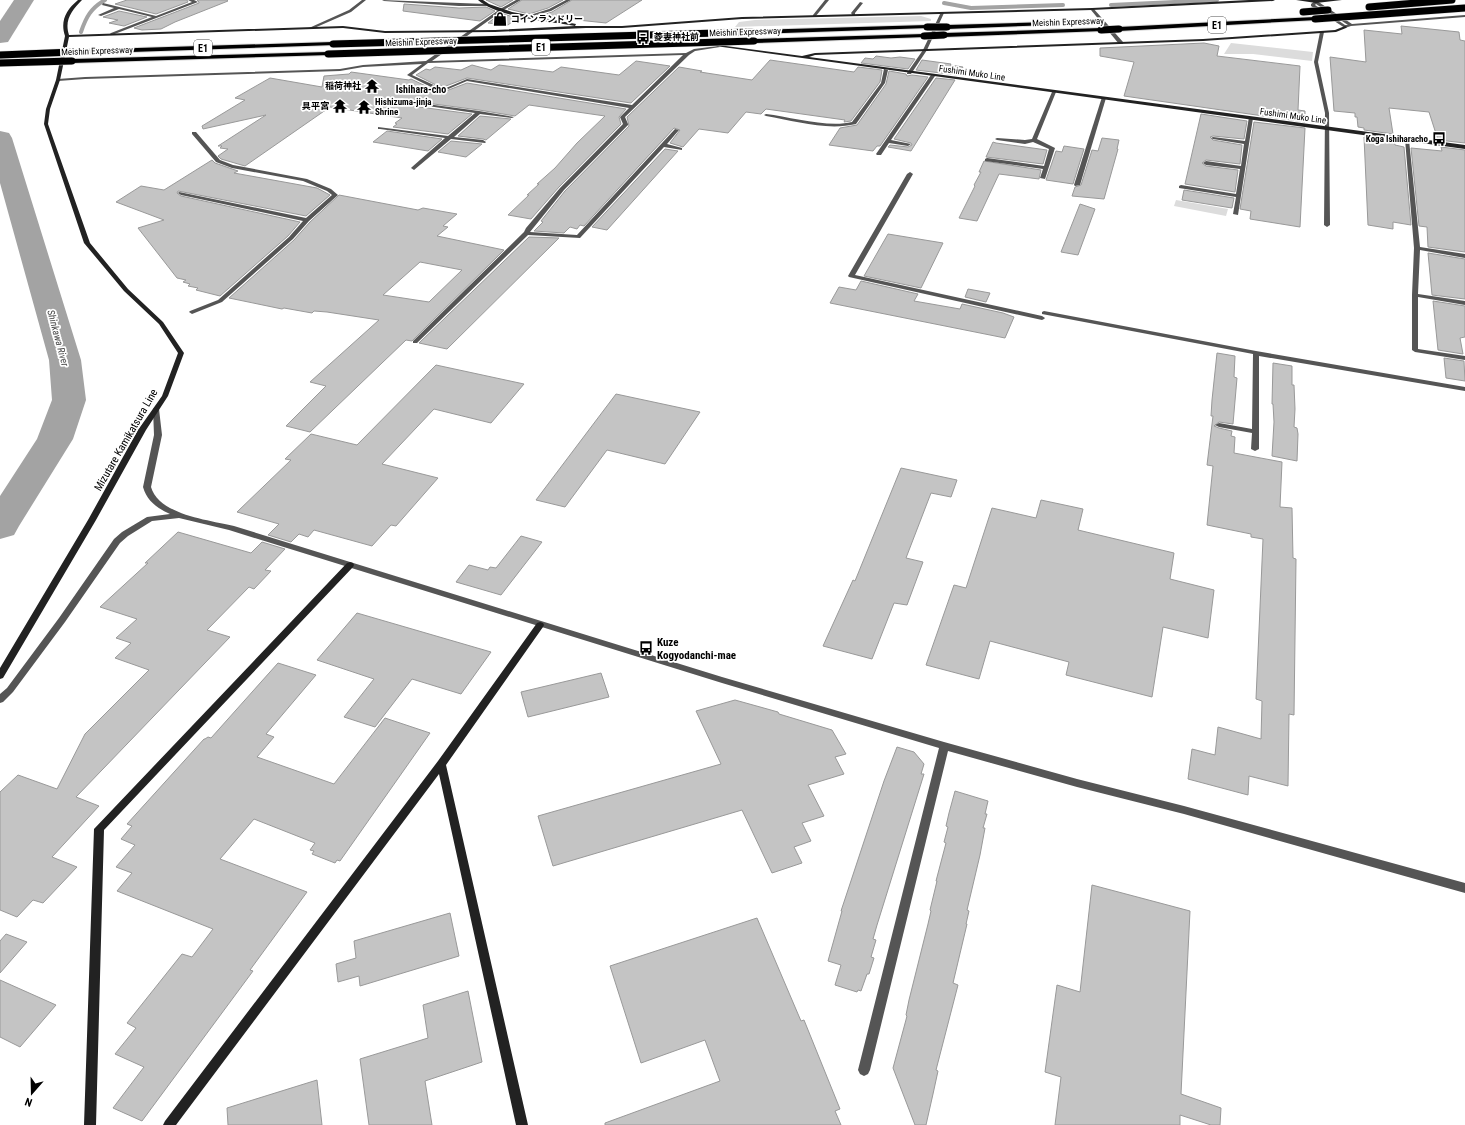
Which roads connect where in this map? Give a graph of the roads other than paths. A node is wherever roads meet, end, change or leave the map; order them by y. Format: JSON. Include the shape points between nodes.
{"nodes":[{"id":1,"x":80,"y":0,"type":"edge"},
{"id":2,"x":190,"y":0,"type":"edge"},
{"id":3,"x":364,"y":0,"type":"edge"},
{"id":4,"x":384,"y":0,"type":"edge"},
{"id":5,"x":425,"y":0,"type":"edge"},
{"id":6,"x":480,"y":0,"type":"edge"},
{"id":7,"x":519,"y":0,"type":"edge"},
{"id":8,"x":570,"y":0,"type":"edge"},
{"id":9,"x":827,"y":0,"type":"edge"},
{"id":10,"x":1273,"y":0,"type":"edge"},
{"id":11,"x":1298,"y":0,"type":"edge"},
{"id":12,"x":1340,"y":0,"type":"edge"},
{"id":13,"x":1452,"y":0,"type":"edge"},
{"id":14,"x":1316,"y":2,"type":"junction"},
{"id":15,"x":420,"y":3,"type":"junction"},
{"id":16,"x":861,"y":3,"type":"dead end"},
{"id":17,"x":103,"y":4,"type":"dead end"},
{"id":18,"x":486,"y":5,"type":"junction"},
{"id":19,"x":118,"y":8,"type":"junction"},
{"id":20,"x":1366,"y":8,"type":"dead end"},
{"id":21,"x":1465,"y":8,"type":"edge"},
{"id":22,"x":1092,"y":9,"type":"junction"},
{"id":23,"x":1342,"y":9,"type":"dead end"},
{"id":24,"x":501,"y":10,"type":"junction"},
{"id":25,"x":1296,"y":12,"type":"dead end"},
{"id":26,"x":942,"y":13,"type":"junction"},
{"id":27,"x":100,"y":15,"type":"dead end"},
{"id":28,"x":854,"y":15,"type":"junction"},
{"id":29,"x":1251,"y":15,"type":"dead end"},
{"id":30,"x":529,"y":16,"type":"junction"},
{"id":31,"x":814,"y":16,"type":"junction"},
{"id":32,"x":1465,"y":16,"type":"edge"},
{"id":33,"x":155,"y":17,"type":"junction"},
{"id":34,"x":1182,"y":19,"type":"dead end"},
{"id":35,"x":1094,"y":22,"type":"dead end"},
{"id":36,"x":1113,"y":22,"type":"dead end"},
{"id":37,"x":1053,"y":24,"type":"dead end"},
{"id":38,"x":1351,"y":25,"type":"junction"},
{"id":39,"x":586,"y":27,"type":"junction"},
{"id":40,"x":311,"y":28,"type":"junction"},
{"id":41,"x":1345,"y":28,"type":"junction"},
{"id":42,"x":471,"y":32,"type":"junction"},
{"id":43,"x":1322,"y":32,"type":"junction"},
{"id":44,"x":112,"y":34,"type":"junction"},
{"id":45,"x":67,"y":36,"type":"junction"},
{"id":46,"x":1121,"y":43,"type":"junction"},
{"id":47,"x":718,"y":47,"type":"junction"},
{"id":48,"x":925,"y":50,"type":"junction"},
{"id":49,"x":687,"y":54,"type":"junction"},
{"id":50,"x":0,"y":55,"type":"edge"},
{"id":51,"x":797,"y":58,"type":"junction"},
{"id":52,"x":427,"y":62,"type":"junction"},
{"id":53,"x":0,"y":63,"type":"edge"},
{"id":54,"x":886,"y":70,"type":"junction"},
{"id":55,"x":910,"y":73,"type":"junction"},
{"id":56,"x":933,"y":76,"type":"junction"},
{"id":57,"x":58,"y":80,"type":"junction"},
{"id":58,"x":1054,"y":92,"type":"junction"},
{"id":59,"x":1104,"y":98,"type":"junction"},
{"id":60,"x":414,"y":103,"type":"dead end"},
{"id":61,"x":633,"y":107,"type":"junction"},
{"id":62,"x":479,"y":112,"type":"junction"},
{"id":63,"x":766,"y":115,"type":"dead end"},
{"id":64,"x":512,"y":116,"type":"dead end"},
{"id":65,"x":1251,"y":118,"type":"junction"},
{"id":66,"x":380,"y":128,"type":"dead end"},
{"id":67,"x":1328,"y":129,"type":"junction"},
{"id":68,"x":678,"y":130,"type":"dead end"},
{"id":69,"x":194,"y":133,"type":"dead end"},
{"id":70,"x":450,"y":138,"type":"junction"},
{"id":71,"x":1213,"y":138,"type":"dead end"},
{"id":72,"x":997,"y":139,"type":"dead end"},
{"id":73,"x":1034,"y":140,"type":"junction"},
{"id":74,"x":1407,"y":140,"type":"junction"},
{"id":75,"x":888,"y":141,"type":"junction"},
{"id":76,"x":482,"y":142,"type":"dead end"},
{"id":77,"x":1247,"y":143,"type":"junction"},
{"id":78,"x":908,"y":144,"type":"dead end"},
{"id":79,"x":663,"y":146,"type":"junction"},
{"id":80,"x":1465,"y":147,"type":"edge"},
{"id":81,"x":680,"y":149,"type":"dead end"},
{"id":82,"x":879,"y":154,"type":"dead end"},
{"id":83,"x":987,"y":160,"type":"dead end"},
{"id":84,"x":1206,"y":163,"type":"dead end"},
{"id":85,"x":414,"y":168,"type":"dead end"},
{"id":86,"x":1046,"y":168,"type":"junction"},
{"id":87,"x":1243,"y":168,"type":"junction"},
{"id":88,"x":910,"y":174,"type":"dead end"},
{"id":89,"x":1043,"y":178,"type":"dead end"},
{"id":90,"x":1077,"y":185,"type":"dead end"},
{"id":91,"x":1181,"y":187,"type":"dead end"},
{"id":92,"x":181,"y":193,"type":"dead end"},
{"id":93,"x":1239,"y":196,"type":"junction"},
{"id":94,"x":1236,"y":214,"type":"dead end"},
{"id":95,"x":307,"y":220,"type":"junction"},
{"id":96,"x":1327,"y":225,"type":"dead end"},
{"id":97,"x":527,"y":233,"type":"junction"},
{"id":98,"x":1417,"y":248,"type":"junction"},
{"id":99,"x":1465,"y":256,"type":"edge"},
{"id":100,"x":1415,"y":295,"type":"junction"},
{"id":101,"x":1465,"y":303,"type":"edge"},
{"id":102,"x":192,"y":312,"type":"dead end"},
{"id":103,"x":415,"y":342,"type":"dead end"},
{"id":104,"x":1256,"y":353,"type":"junction"},
{"id":105,"x":1465,"y":358,"type":"edge"},
{"id":106,"x":1465,"y":390,"type":"edge"},
{"id":107,"x":156,"y":409,"type":"junction"},
{"id":108,"x":1219,"y":425,"type":"dead end"},
{"id":109,"x":1255,"y":432,"type":"junction"},
{"id":110,"x":1255,"y":449,"type":"dead end"},
{"id":111,"x":179,"y":515,"type":"junction"},
{"id":112,"x":350,"y":565,"type":"junction"},
{"id":113,"x":540,"y":625,"type":"junction"},
{"id":114,"x":0,"y":676,"type":"edge"},
{"id":115,"x":0,"y":700,"type":"edge"},
{"id":116,"x":944,"y":746,"type":"junction"},
{"id":117,"x":441,"y":764,"type":"junction"},
{"id":118,"x":1465,"y":888,"type":"edge"},
{"id":119,"x":864,"y":1070,"type":"dead end"},
{"id":120,"x":90,"y":1125,"type":"edge"},
{"id":121,"x":169,"y":1125,"type":"edge"},
{"id":122,"x":522,"y":1125,"type":"edge"}],
"edges":[{"from":1,"to":45,"type":"street","name":"Mizutare Kamikatsura Line","via":[[71,7],[66,17],[64,30]]},
{"from":2,"to":33,"type":"street","via":[[196,2]]},
{"from":3,"to":40,"type":"street","via":[[350,11]]},
{"from":4,"to":15,"type":"street"},
{"from":5,"to":15,"type":"street"},
{"from":6,"to":18,"type":"street","name":"Fushimi Muko Line"},
{"from":7,"to":24,"type":"street"},
{"from":8,"to":30,"type":"street","via":[[550,10]]},
{"from":9,"to":31,"type":"street"},
{"from":10,"to":22,"type":"street"},
{"from":11,"to":14,"type":"street"},
{"from":12,"to":14,"type":"street"},
{"from":13,"to":20,"type":"highway","bridge":true},
{"from":14,"to":38,"type":"street"},
{"from":14,"to":41,"type":"street","via":[[1312,4]]},
{"from":15,"to":18,"type":"street"},
{"from":16,"to":28,"type":"street"},
{"from":17,"to":19,"type":"street"},
{"from":18,"to":24,"type":"street","name":"Fushimi Muko Line"},
{"from":19,"to":27,"type":"street"},
{"from":19,"to":33,"type":"street"},
{"from":21,"to":53,"type":"highway","name":"Meishin Expressway","number":"E1","bridge":true,"via":[[1315,19],[944,36]]},
{"from":22,"to":26,"type":"street"},
{"from":22,"to":46,"type":"street"},
{"from":23,"to":25,"type":"highway","bridge":true},
{"from":24,"to":30,"type":"street","name":"Fushimi Muko Line"},
{"from":24,"to":42,"type":"street"},
{"from":26,"to":28,"type":"street"},
{"from":26,"to":48,"type":"street"},
{"from":28,"to":31,"type":"street"},
{"from":29,"to":34,"type":"highway","number":"E1"},
{"from":30,"to":39,"type":"street","name":"Fushimi Muko Line"},
{"from":31,"to":39,"type":"street"},
{"from":32,"to":38,"type":"street"},
{"from":33,"to":44,"type":"street"},
{"from":35,"to":36,"type":"highway","name":"Meishin Expressway"},
{"from":37,"to":50,"type":"highway","name":"Meishin Expressway","number":"E1","bridge":true},
{"from":38,"to":41,"type":"street"},
{"from":39,"to":42,"type":"street"},
{"from":39,"to":47,"type":"street","name":"Fushimi Muko Line"},
{"from":40,"to":42,"type":"street","via":[[385,32]]},
{"from":40,"to":44,"type":"street"},
{"from":41,"to":43,"type":"street"},
{"from":42,"to":52,"type":"street"},
{"from":43,"to":46,"type":"street"},
{"from":43,"to":67,"type":"street","via":[[1316,62]]},
{"from":44,"to":45,"type":"street"},
{"from":45,"to":57,"type":"street","name":"Mizutare Kamikatsura Line"},
{"from":46,"to":48,"type":"street"},
{"from":47,"to":49,"type":"street","via":[[694,50]]},
{"from":47,"to":51,"type":"street","name":"Fushimi Muko Line"},
{"from":48,"to":51,"type":"street","via":[[815,54]]},
{"from":48,"to":55,"type":"street"},
{"from":49,"to":52,"type":"street"},
{"from":49,"to":61,"type":"street"},
{"from":51,"to":54,"type":"street","name":"Fushimi Muko Line"},
{"from":52,"to":57,"type":"street","via":[[340,70]]},
{"from":52,"to":61,"type":"street","via":[[409,75],[436,87],[446,89],[467,80]]},
{"from":54,"to":55,"type":"street","name":"Fushimi Muko Line"},
{"from":54,"to":63,"type":"street","via":[[883,83],[851,125]]},
{"from":55,"to":56,"type":"street","name":"Fushimi Muko Line"},
{"from":56,"to":58,"type":"street","name":"Fushimi Muko Line"},
{"from":56,"to":75,"type":"street"},
{"from":57,"to":107,"type":"street","name":"Mizutare Kamikatsura Line","via":[[48,109],[46,124],[87,243],[126,290],[161,323],[181,353],[165,396]]},
{"from":58,"to":59,"type":"street","name":"Fushimi Muko Line"},
{"from":58,"to":73,"type":"street"},
{"from":59,"to":65,"type":"street","name":"Fushimi Muko Line"},
{"from":59,"to":90,"type":"street"},
{"from":60,"to":62,"type":"street"},
{"from":61,"to":97,"type":"street","via":[[622,117],[626,124],[562,189],[528,228]]},
{"from":62,"to":64,"type":"street"},
{"from":62,"to":70,"type":"street"},
{"from":65,"to":67,"type":"street","name":"Fushimi Muko Line"},
{"from":65,"to":77,"type":"street"},
{"from":66,"to":70,"type":"street"},
{"from":67,"to":74,"type":"street","name":"Fushimi Muko Line"},
{"from":67,"to":96,"type":"street"},
{"from":68,"to":79,"type":"street"},
{"from":69,"to":95,"type":"street","via":[[218,161],[305,180],[311,185],[332,192],[335,196]]},
{"from":70,"to":76,"type":"street"},
{"from":70,"to":85,"type":"street"},
{"from":71,"to":77,"type":"street"},
{"from":72,"to":73,"type":"street","via":[[1025,142]]},
{"from":73,"to":86,"type":"street","via":[[1052,148]]},
{"from":74,"to":80,"type":"street","name":"Fushimi Muko Line"},
{"from":74,"to":98,"type":"street"},
{"from":75,"to":78,"type":"street"},
{"from":75,"to":82,"type":"street"},
{"from":77,"to":87,"type":"street"},
{"from":79,"to":81,"type":"street"},
{"from":79,"to":97,"type":"street","via":[[578,237]]},
{"from":83,"to":86,"type":"street"},
{"from":84,"to":87,"type":"street"},
{"from":86,"to":89,"type":"street"},
{"from":87,"to":93,"type":"street"},
{"from":88,"to":104,"type":"street","via":[[851,276],[1043,316]]},
{"from":91,"to":93,"type":"street"},
{"from":92,"to":95,"type":"street"},
{"from":93,"to":94,"type":"street"},
{"from":95,"to":102,"type":"street","via":[[291,238],[220,301]]},
{"from":97,"to":103,"type":"street"},
{"from":98,"to":99,"type":"street"},
{"from":98,"to":100,"type":"street"},
{"from":100,"to":101,"type":"street"},
{"from":100,"to":105,"type":"street","via":[[1415,350]]},
{"from":104,"to":106,"type":"street"},
{"from":104,"to":109,"type":"street"},
{"from":107,"to":111,"type":"street","via":[[158,435],[147,487],[148,494],[155,502]]},
{"from":107,"to":114,"type":"street","name":"Mizutare Kamikatsura Line"},
{"from":108,"to":109,"type":"street"},
{"from":109,"to":110,"type":"street"},
{"from":111,"to":112,"type":"street","via":[[231,528]]},
{"from":111,"to":115,"type":"street","via":[[150,519],[135,526],[117,540],[62,620]]},
{"from":112,"to":113,"type":"street"},
{"from":112,"to":120,"type":"street","via":[[99,829]]},
{"from":113,"to":116,"type":"street"},
{"from":113,"to":117,"type":"street"},
{"from":116,"to":118,"type":"street"},
{"from":116,"to":119,"type":"street"},
{"from":117,"to":121,"type":"street"},
{"from":117,"to":122,"type":"street"}]}
